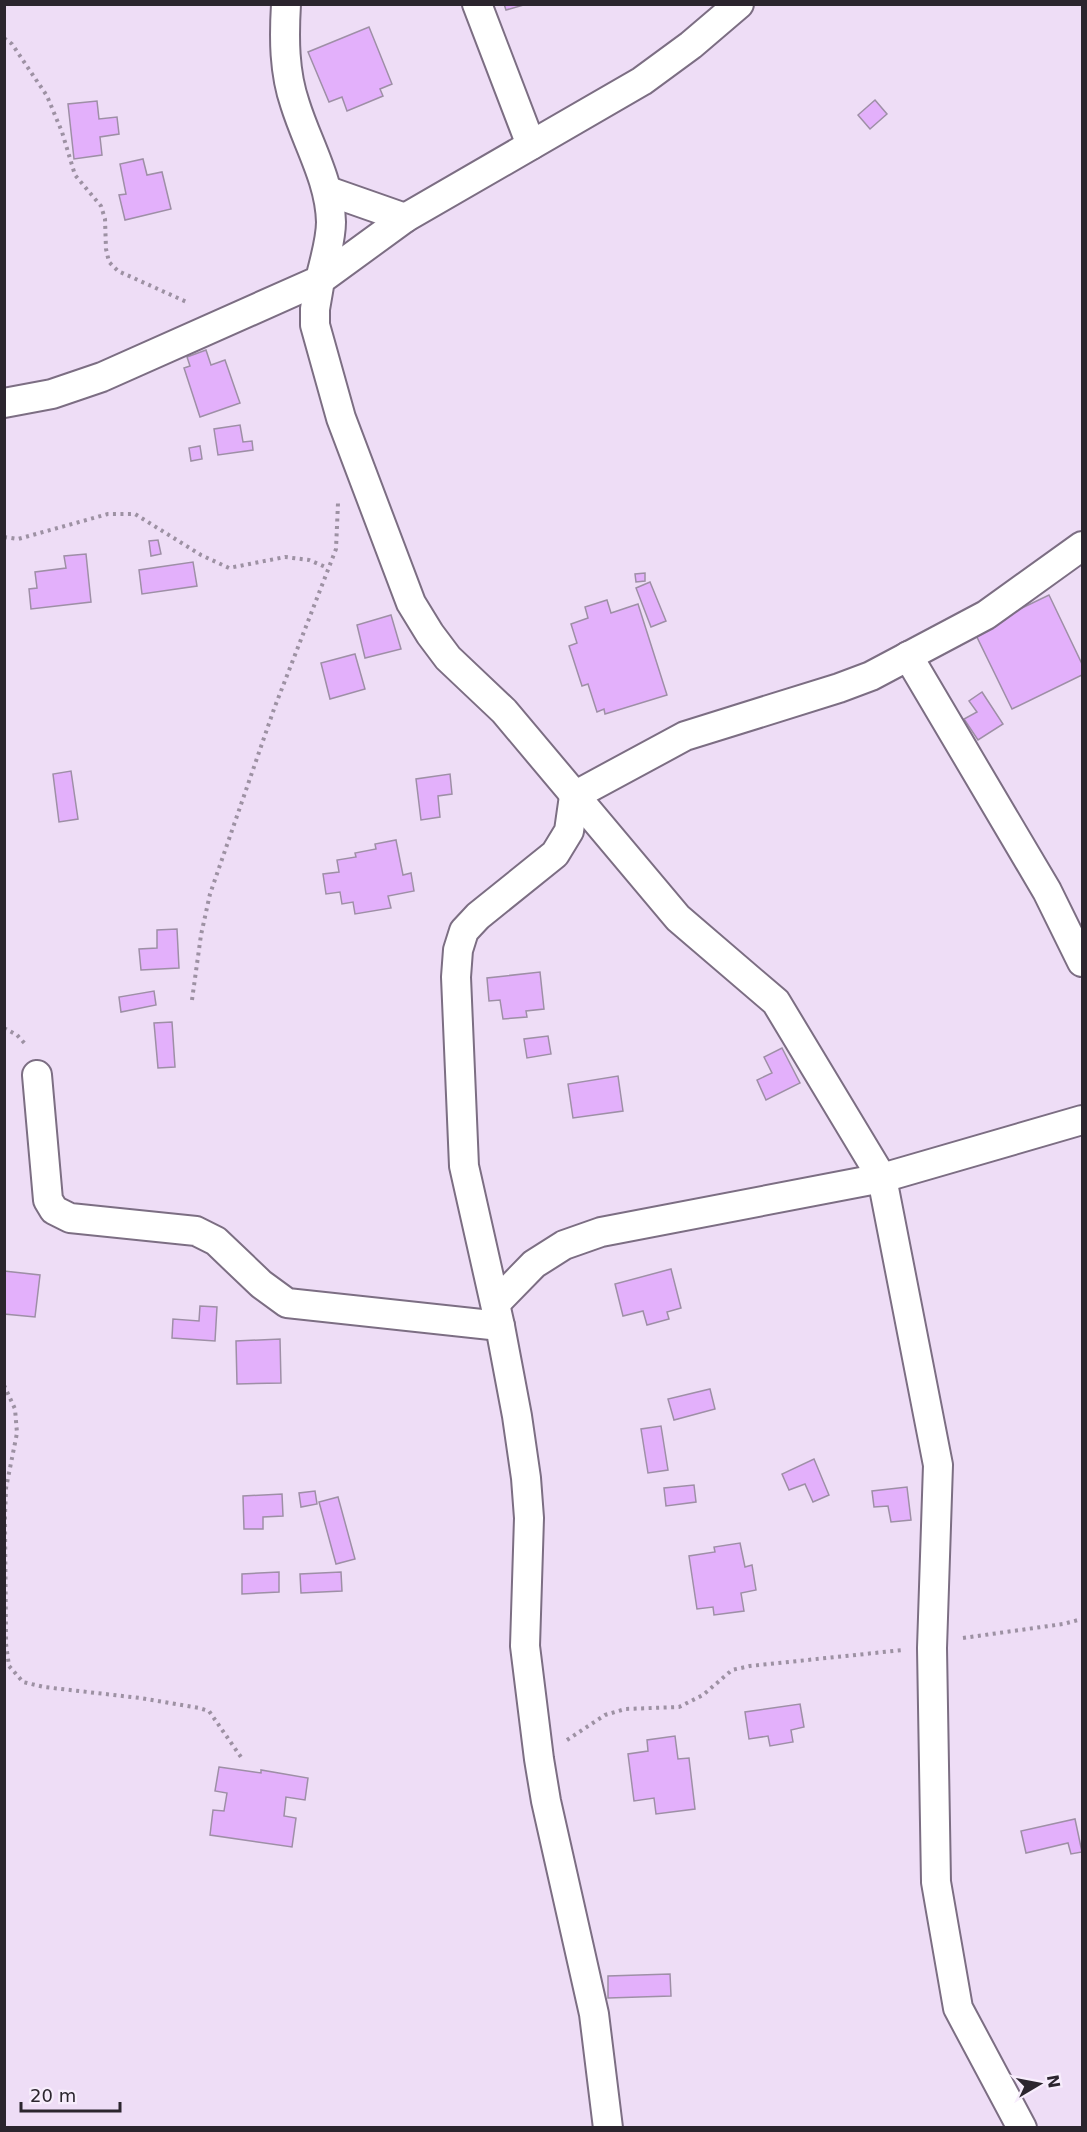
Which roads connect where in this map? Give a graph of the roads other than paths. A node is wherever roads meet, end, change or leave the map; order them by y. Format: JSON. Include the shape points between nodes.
{"nodes":[{"id":1,"x":285,"y":4,"type":"edge"},
{"id":2,"x":477,"y":4,"type":"edge"},
{"id":3,"x":739,"y":4,"type":"edge"},
{"id":4,"x":531,"y":145,"type":"junction"},
{"id":5,"x":328,"y":190,"type":"junction"},
{"id":6,"x":405,"y":218,"type":"junction"},
{"id":7,"x":320,"y":280,"type":"junction"},
{"id":8,"x":4,"y":403,"type":"edge"},
{"id":9,"x":1083,"y":546,"type":"edge"},
{"id":10,"x":908,"y":656,"type":"junction"},
{"id":11,"x":574,"y":796,"type":"junction"},
{"id":12,"x":1083,"y":962,"type":"edge"},
{"id":13,"x":37,"y":1075,"type":"dead end"},
{"id":14,"x":1083,"y":1120,"type":"edge"},
{"id":15,"x":882,"y":1178,"type":"junction"},
{"id":16,"x":498,"y":1314,"type":"junction"},
{"id":17,"x":608,"y":2127,"type":"edge"},
{"id":18,"x":1022,"y":2127,"type":"edge"}],
"edges":[{"from":1,"to":5,"type":"street","via":[[287,74],[294,103]]},
{"from":2,"to":4,"type":"street"},
{"from":3,"to":4,"type":"street","via":[[642,81]]},
{"from":4,"to":6,"type":"street"},
{"from":5,"to":6,"type":"street"},
{"from":5,"to":7,"type":"street","via":[[331,224]]},
{"from":6,"to":7,"type":"street"},
{"from":7,"to":8,"type":"street","via":[[102,377],[52,394]]},
{"from":7,"to":11,"type":"street","via":[[315,325],[338,408],[411,603],[448,658],[504,711]]},
{"from":9,"to":10,"type":"street","via":[[986,615]]},
{"from":10,"to":11,"type":"street","via":[[839,688],[685,736]]},
{"from":10,"to":12,"type":"street","via":[[1047,891]]},
{"from":11,"to":15,"type":"street","via":[[678,918],[776,1002]]},
{"from":11,"to":16,"type":"street","via":[[569,831],[555,854],[478,916],[464,931],[458,950],[456,989],[464,1166]]},
{"from":13,"to":16,"type":"street","via":[[48,1200],[54,1210],[70,1218],[196,1232],[216,1241],[287,1303]]},
{"from":14,"to":15,"type":"street"},
{"from":15,"to":16,"type":"street","via":[[601,1232],[564,1245],[534,1264]]},
{"from":15,"to":18,"type":"street","via":[[938,1465],[932,1647],[936,1882],[958,2008]]},
{"from":16,"to":17,"type":"street","via":[[517,1416],[529,1518],[525,1646],[539,1759],[594,2014]]}]}
